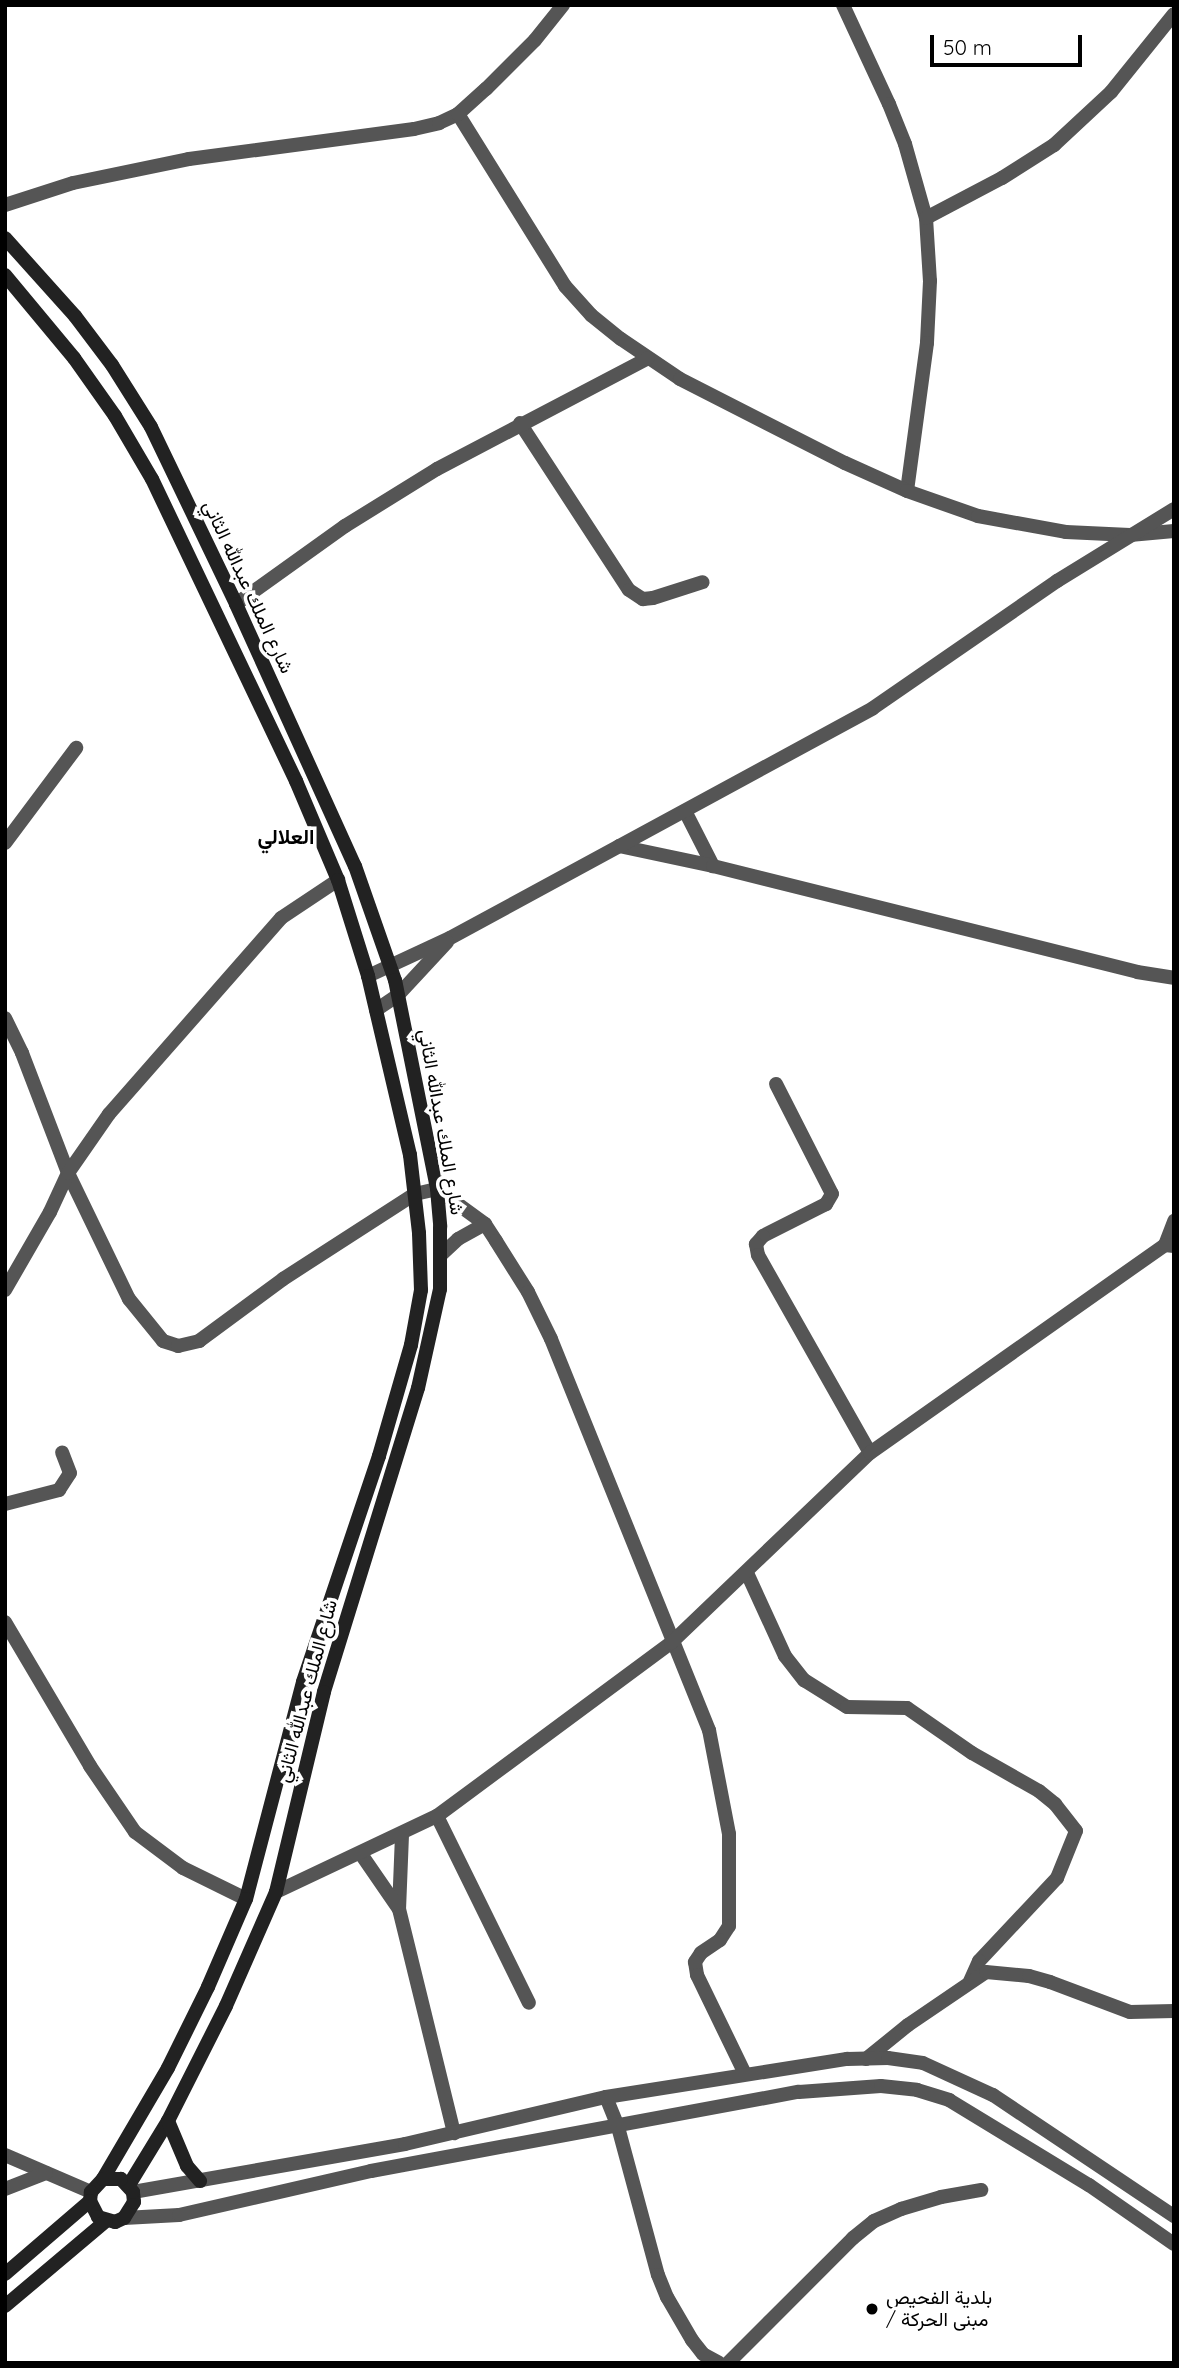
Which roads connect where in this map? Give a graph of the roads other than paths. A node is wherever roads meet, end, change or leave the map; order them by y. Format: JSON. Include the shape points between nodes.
{"nodes":[{"id":1,"x":563,"y":5,"type":"edge"},
{"id":2,"x":843,"y":5,"type":"edge"},
{"id":3,"x":1174,"y":14,"type":"edge"},
{"id":4,"x":458,"y":114,"type":"junction"},
{"id":5,"x":5,"y":205,"type":"edge"},
{"id":6,"x":926,"y":218,"type":"junction"},
{"id":7,"x":5,"y":238,"type":"edge"},
{"id":8,"x":5,"y":275,"type":"edge"},
{"id":9,"x":649,"y":358,"type":"junction"},
{"id":10,"x":520,"y":423,"type":"junction"},
{"id":11,"x":907,"y":491,"type":"junction"},
{"id":12,"x":1174,"y":509,"type":"edge"},
{"id":13,"x":1174,"y":531,"type":"edge"},
{"id":14,"x":1130,"y":535,"type":"junction"},
{"id":15,"x":703,"y":582,"type":"dead end"},
{"id":16,"x":236,"y":604,"type":"junction"},
{"id":17,"x":76,"y":748,"type":"dead end"},
{"id":18,"x":685,"y":811,"type":"junction"},
{"id":19,"x":5,"y":843,"type":"edge"},
{"id":20,"x":620,"y":846,"type":"junction"},
{"id":21,"x":713,"y":866,"type":"junction"},
{"id":22,"x":338,"y":880,"type":"junction"},
{"id":23,"x":450,"y":938,"type":"junction"},
{"id":24,"x":390,"y":964,"type":"junction"},
{"id":25,"x":368,"y":976,"type":"junction"},
{"id":26,"x":1174,"y":978,"type":"edge"},
{"id":27,"x":398,"y":995,"type":"junction"},
{"id":28,"x":376,"y":1010,"type":"junction"},
{"id":29,"x":5,"y":1018,"type":"edge"},
{"id":30,"x":776,"y":1084,"type":"dead end"},
{"id":31,"x":68,"y":1173,"type":"junction"},
{"id":32,"x":438,"y":1189,"type":"junction"},
{"id":33,"x":415,"y":1194,"type":"junction"},
{"id":34,"x":1174,"y":1221,"type":"edge"},
{"id":35,"x":485,"y":1224,"type":"junction"},
{"id":36,"x":1170,"y":1245,"type":"edge"},
{"id":37,"x":442,"y":1254,"type":"junction"},
{"id":38,"x":5,"y":1290,"type":"edge"},
{"id":39,"x":62,"y":1452,"type":"dead end"},
{"id":40,"x":870,"y":1453,"type":"junction"},
{"id":41,"x":5,"y":1504,"type":"edge"},
{"id":42,"x":747,"y":1573,"type":"junction"},
{"id":43,"x":5,"y":1622,"type":"edge"},
{"id":44,"x":11,"y":1643,"type":"edge"},
{"id":45,"x":671,"y":1643,"type":"junction"},
{"id":46,"x":438,"y":1816,"type":"junction"},
{"id":47,"x":402,"y":1835,"type":"junction"},
{"id":48,"x":361,"y":1854,"type":"junction"},
{"id":49,"x":276,"y":1892,"type":"junction"},
{"id":50,"x":246,"y":1899,"type":"junction"},
{"id":51,"x":400,"y":1909,"type":"junction"},
{"id":52,"x":970,"y":1981,"type":"junction"},
{"id":53,"x":529,"y":2003,"type":"dead end"},
{"id":54,"x":1174,"y":2011,"type":"edge"},
{"id":55,"x":866,"y":2059,"type":"junction"},
{"id":56,"x":745,"y":2074,"type":"junction"},
{"id":57,"x":606,"y":2097,"type":"junction"},
{"id":58,"x":167,"y":2121,"type":"junction"},
{"id":59,"x":618,"y":2127,"type":"junction"},
{"id":60,"x":454,"y":2133,"type":"junction"},
{"id":61,"x":5,"y":2155,"type":"edge"},
{"id":62,"x":46,"y":2172,"type":"junction"},
{"id":63,"x":103,"y":2179,"type":"junction"},
{"id":64,"x":200,"y":2180,"type":"junction"},
{"id":65,"x":131,"y":2188,"type":"junction"},
{"id":66,"x":5,"y":2189,"type":"edge"},
{"id":67,"x":981,"y":2190,"type":"dead end"},
{"id":68,"x":90,"y":2196,"type":"junction"},
{"id":69,"x":1174,"y":2216,"type":"edge"},
{"id":70,"x":124,"y":2218,"type":"junction"},
{"id":71,"x":106,"y":2221,"type":"junction"},
{"id":72,"x":1174,"y":2244,"type":"edge"},
{"id":73,"x":5,"y":2274,"type":"edge"},
{"id":74,"x":5,"y":2306,"type":"edge"},
{"id":75,"x":719,"y":2363,"type":"edge"},
{"id":76,"x":729,"y":2363,"type":"edge"}],
"edges":[{"from":1,"to":4,"type":"street","via":[[536,40]]},
{"from":2,"to":6,"type":"street","via":[[890,104]]},
{"from":3,"to":6,"type":"street","via":[[1111,92],[1054,145]]},
{"from":4,"to":5,"type":"street","via":[[414,129],[135,170],[73,183]]},
{"from":4,"to":9,"type":"street","via":[[565,286],[591,315]]},
{"from":6,"to":11,"type":"street","via":[[927,343]]},
{"from":7,"to":16,"type":"main road","name":"شارع الملك عبدالله الثاني","via":[[75,316],[119,375],[151,427]]},
{"from":8,"to":22,"type":"main road","name":"شارع الملك عبدالله الثاني","via":[[81,368],[152,479],[296,780]]},
{"from":9,"to":10,"type":"street"},
{"from":9,"to":11,"type":"street","via":[[769,426]]},
{"from":10,"to":15,"type":"street","via":[[629,590],[653,598]]},
{"from":10,"to":16,"type":"street","via":[[345,526]]},
{"from":11,"to":14,"type":"street","via":[[1022,526]]},
{"from":12,"to":14,"type":"street"},
{"from":13,"to":14,"type":"street"},
{"from":14,"to":18,"type":"street","via":[[873,708]]},
{"from":16,"to":24,"type":"main road","name":"شارع الملك عبدالله الثاني","via":[[355,866]]},
{"from":17,"to":19,"type":"street"},
{"from":18,"to":20,"type":"street"},
{"from":18,"to":21,"type":"street"},
{"from":20,"to":21,"type":"street"},
{"from":20,"to":23,"type":"street"},
{"from":21,"to":26,"type":"street","via":[[949,927]]},
{"from":22,"to":25,"type":"main road","name":"شارع الملك عبدالله الثاني"},
{"from":22,"to":31,"type":"street","via":[[273,927],[109,1114]]},
{"from":23,"to":24,"type":"street"},
{"from":23,"to":27,"type":"street"},
{"from":24,"to":25,"type":"street"},
{"from":24,"to":27,"type":"main road","name":"شارع الملك عبدالله الثاني"},
{"from":25,"to":28,"type":"main road","name":"شارع الملك عبدالله الثاني"},
{"from":27,"to":28,"type":"street"},
{"from":27,"to":32,"type":"main road","name":"شارع الملك عبدالله الثاني"},
{"from":28,"to":33,"type":"main road","name":"شارع الملك عبدالله الثاني"},
{"from":29,"to":31,"type":"street"},
{"from":30,"to":40,"type":"street","via":[[832,1194],[826,1204],[764,1236],[756,1244],[758,1255]]},
{"from":31,"to":33,"type":"street","via":[[129,1299],[163,1340],[178,1346],[199,1341],[283,1279]]},
{"from":31,"to":38,"type":"street"},
{"from":32,"to":33,"type":"street"},
{"from":32,"to":35,"type":"street"},
{"from":32,"to":37,"type":"main road","name":"شارع الملك عبدالله الثاني"},
{"from":33,"to":50,"type":"main road","name":"شارع الملك عبدالله الثاني","via":[[421,1290],[411,1345],[303,1682]]},
{"from":34,"to":36,"type":"street"},
{"from":35,"to":37,"type":"street"},
{"from":35,"to":45,"type":"street","via":[[551,1339],[629,1526]]},
{"from":36,"to":40,"type":"street"},
{"from":37,"to":49,"type":"main road","name":"شارع الملك عبدالله الثاني","via":[[440,1289],[418,1388],[324,1692]]},
{"from":39,"to":41,"type":"street","via":[[70,1473],[60,1490]]},
{"from":40,"to":42,"type":"street"},
{"from":42,"to":45,"type":"street"},
{"from":42,"to":52,"type":"street","via":[[785,1656],[804,1680],[847,1707],[907,1708],[1039,1791],[1076,1831],[1057,1878],[979,1961]]},
{"from":43,"to":44,"type":"street"},
{"from":44,"to":50,"type":"street","via":[[135,1832],[183,1868]]},
{"from":45,"to":46,"type":"street"},
{"from":45,"to":56,"type":"street","via":[[709,1730],[729,1834],[729,1926],[695,1962],[697,1975]]},
{"from":46,"to":47,"type":"street"},
{"from":46,"to":53,"type":"street"},
{"from":47,"to":48,"type":"street"},
{"from":47,"to":51,"type":"street"},
{"from":48,"to":49,"type":"street"},
{"from":48,"to":51,"type":"street"},
{"from":49,"to":58,"type":"main road","name":"شارع الملك عبدالله الثاني","via":[[226,2006]]},
{"from":50,"to":63,"type":"main road","name":"شارع الملك عبدالله الثاني","via":[[192,2022]]},
{"from":51,"to":60,"type":"street"},
{"from":52,"to":54,"type":"street","via":[[986,1972],[1028,1976],[1130,2012]]},
{"from":52,"to":55,"type":"street"},
{"from":55,"to":56,"type":"street"},
{"from":55,"to":69,"type":"street","via":[[923,2063],[960,2077],[1056,2135]]},
{"from":56,"to":57,"type":"street"},
{"from":57,"to":59,"type":"street"},
{"from":57,"to":60,"type":"street"},
{"from":58,"to":64,"type":"main road","via":[[187,2166]]},
{"from":58,"to":65,"type":"main road","name":"شارع الملك عبدالله الثاني"},
{"from":59,"to":70,"type":"street","via":[[372,2171],[179,2214]]},
{"from":59,"to":72,"type":"street","via":[[799,2092],[881,2086],[918,2090],[949,2100],[1036,2151]]},
{"from":59,"to":75,"type":"street","via":[[662,2286],[692,2340]]},
{"from":60,"to":64,"type":"street"},
{"from":61,"to":62,"type":"street"},
{"from":62,"to":66,"type":"street"},
{"from":62,"to":68,"type":"street"},
{"from":63,"to":65,"type":"main road","via":[[112,2177]]},
{"from":63,"to":68,"type":"main road"},
{"from":64,"to":65,"type":"street"},
{"from":65,"to":70,"type":"main road","via":[[134,2202]]},
{"from":67,"to":76,"type":"street","via":[[941,2197],[874,2221]]},
{"from":68,"to":71,"type":"main road","via":[[97,2217]]},
{"from":68,"to":73,"type":"main road"},
{"from":70,"to":71,"type":"main road"},
{"from":71,"to":74,"type":"main road"}]}
